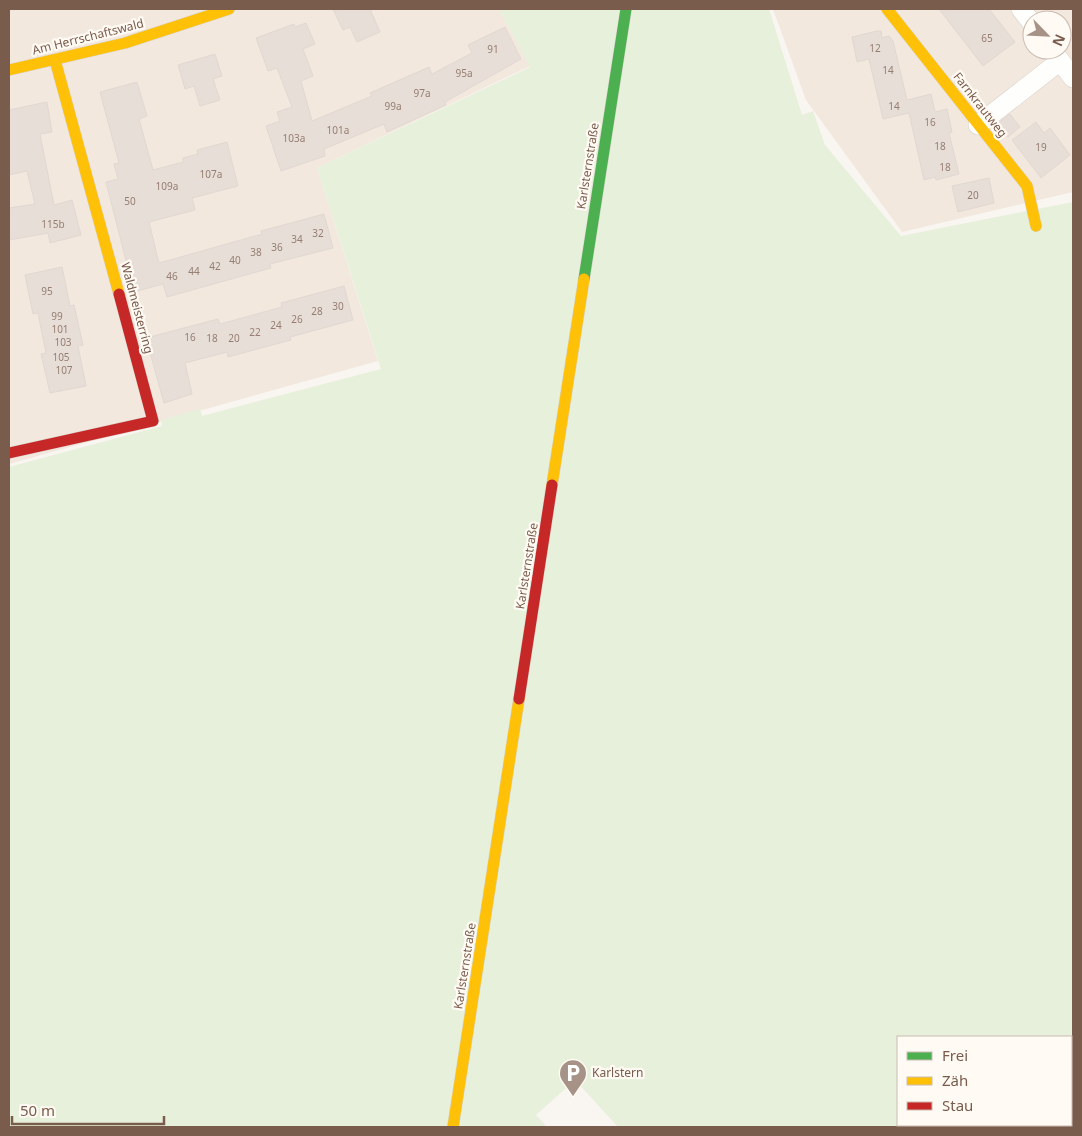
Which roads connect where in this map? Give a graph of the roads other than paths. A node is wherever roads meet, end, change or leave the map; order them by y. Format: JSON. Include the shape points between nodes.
{"nodes":[{"id":1,"x":229,"y":9,"type":"edge"},
{"id":2,"x":626,"y":9,"type":"edge"},
{"id":3,"x":887,"y":9,"type":"edge"},
{"id":4,"x":55,"y":60,"type":"junction"},
{"id":5,"x":1051,"y":60,"type":"edge"},
{"id":6,"x":1059,"y":60,"type":"edge"},
{"id":7,"x":9,"y":70,"type":"edge"},
{"id":8,"x":1073,"y":78,"type":"edge"},
{"id":9,"x":978,"y":125,"type":"junction"},
{"id":10,"x":1036,"y":226,"type":"dead end"},
{"id":11,"x":9,"y":453,"type":"edge"},
{"id":12,"x":453,"y":1127,"type":"edge"}],
"edges":[{"from":1,"to":4,"type":"street","name":"Am Herrschaftswald","via":[[125,44]]},
{"from":2,"to":12,"type":"street","name":"Karlsternstraße"},
{"from":3,"to":9,"type":"street","name":"Farnkrautweg"},
{"from":4,"to":7,"type":"street","name":"Am Herrschaftswald"},
{"from":4,"to":11,"type":"street","name":"Waldmeisterring","via":[[153,421]]},
{"from":5,"to":9,"type":"street"},
{"from":6,"to":8,"type":"street"},
{"from":9,"to":10,"type":"street","name":"Farnkrautweg","via":[[1027,186]]}]}
